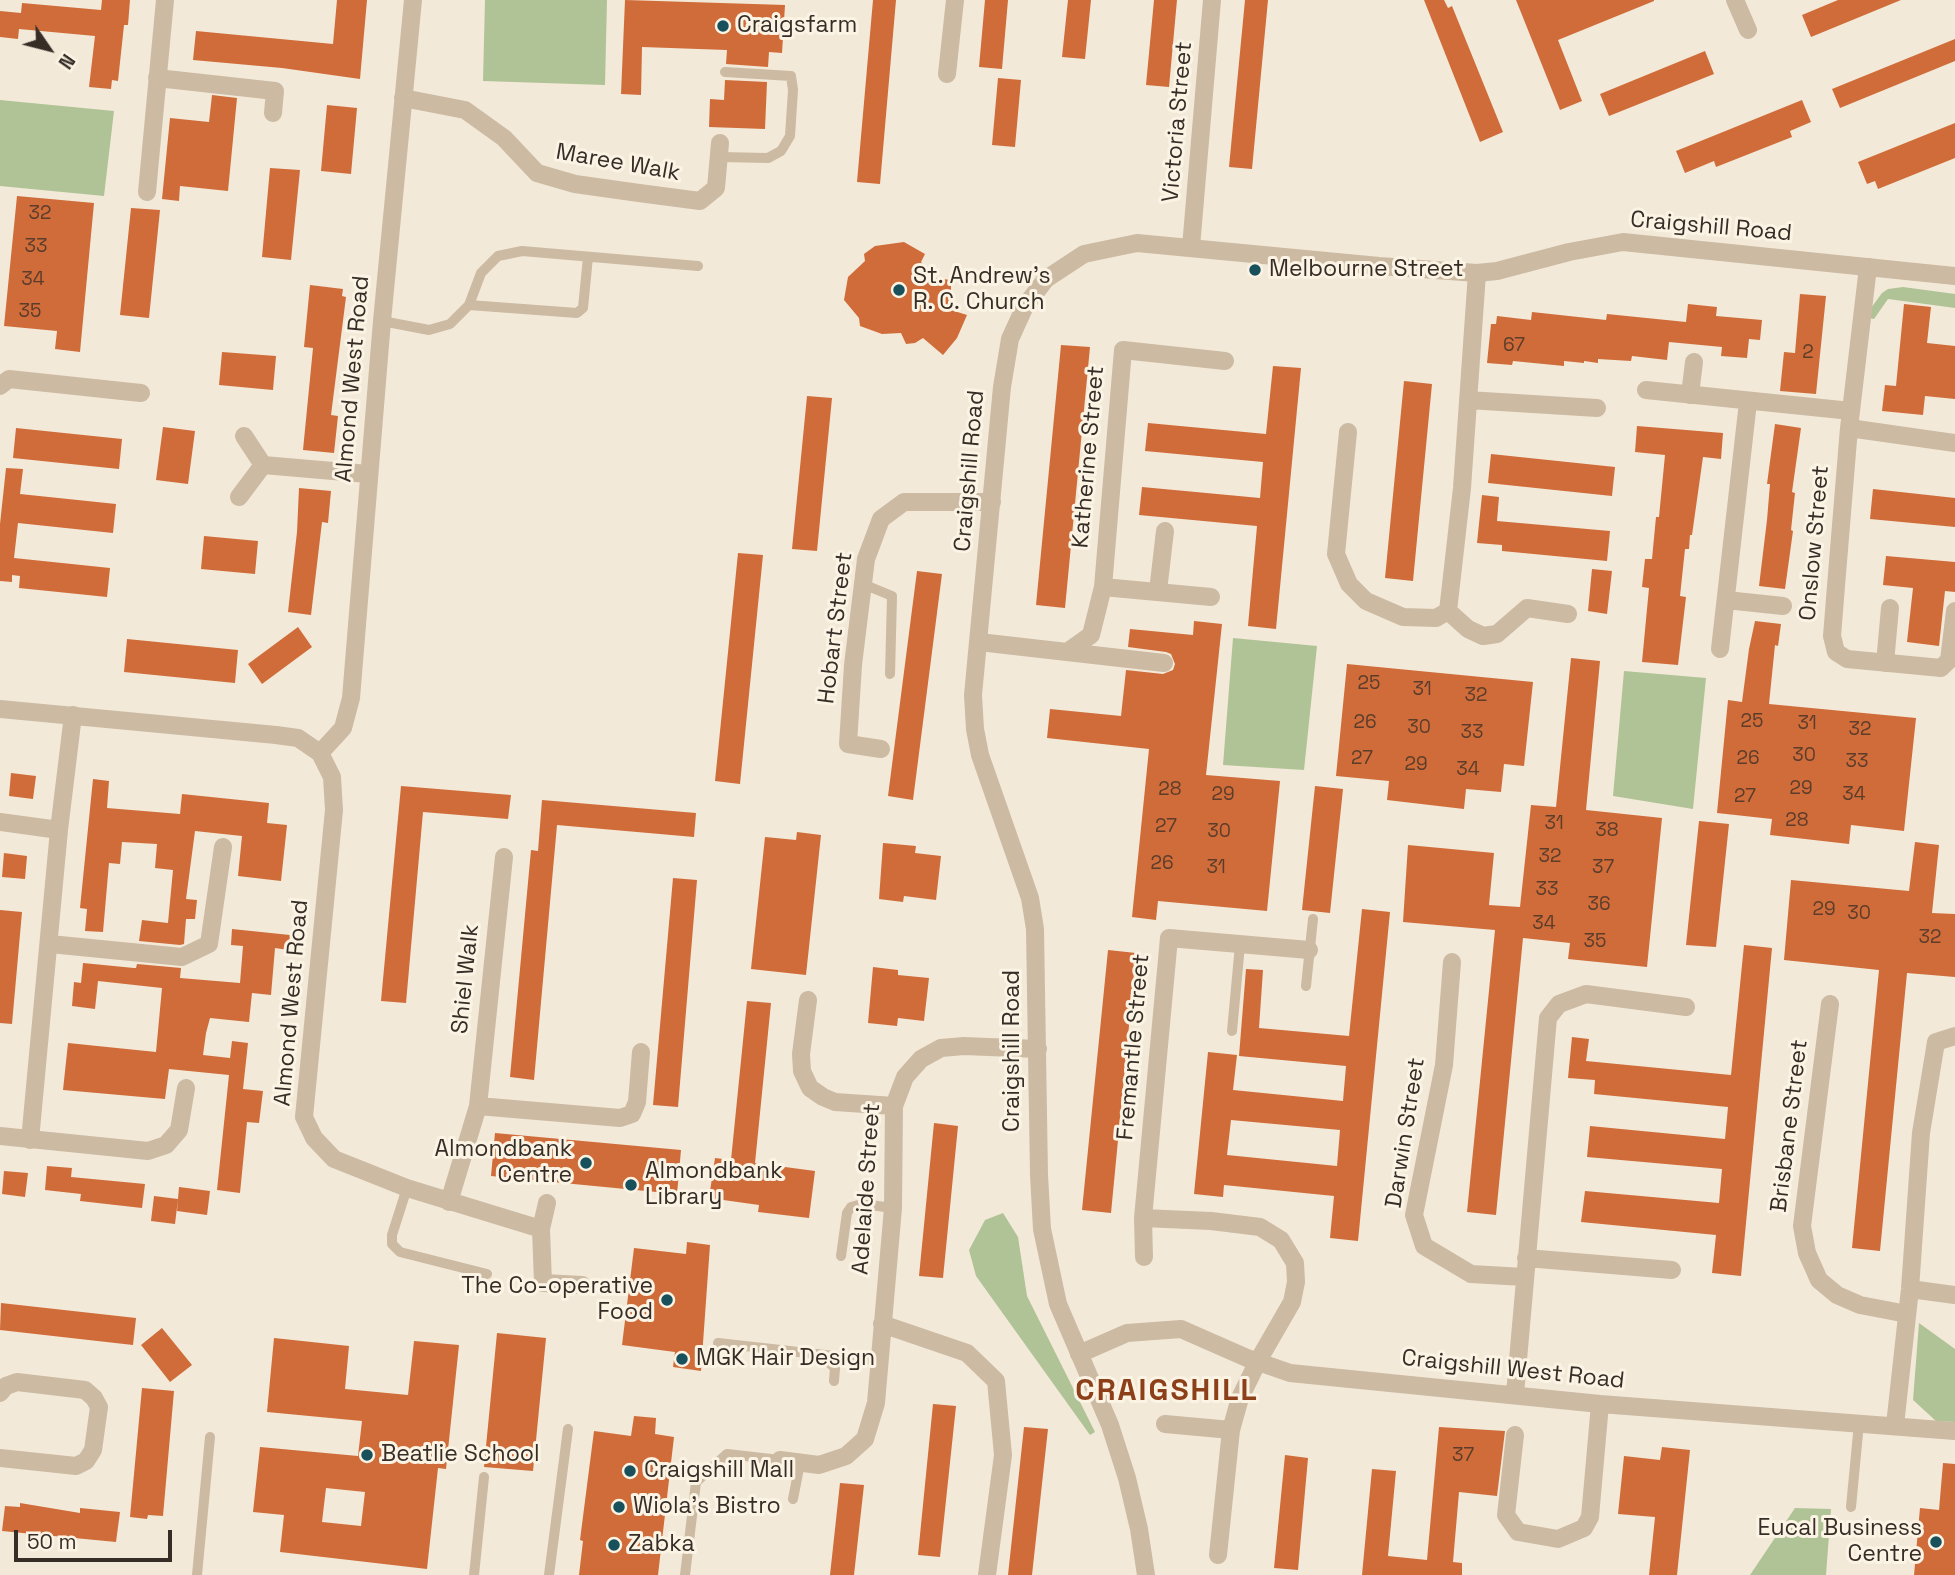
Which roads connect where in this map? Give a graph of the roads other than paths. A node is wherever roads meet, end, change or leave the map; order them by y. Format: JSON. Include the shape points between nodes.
{"nodes":[{"id":1,"x":165,"y":0,"type":"edge"},
{"id":2,"x":413,"y":0,"type":"edge"},
{"id":3,"x":955,"y":0,"type":"edge"},
{"id":4,"x":1212,"y":0,"type":"edge"},
{"id":5,"x":1735,"y":0,"type":"edge"},
{"id":6,"x":1748,"y":30,"type":"dead end"},
{"id":7,"x":724,"y":72,"type":"dead end"},
{"id":8,"x":947,"y":74,"type":"dead end"},
{"id":9,"x":158,"y":78,"type":"junction"},
{"id":10,"x":403,"y":98,"type":"junction"},
{"id":11,"x":273,"y":113,"type":"dead end"},
{"id":12,"x":720,"y":150,"type":"joint"},
{"id":13,"x":147,"y":192,"type":"dead end"},
{"id":14,"x":1191,"y":247,"type":"junction"},
{"id":15,"x":588,"y":257,"type":"junction"},
{"id":16,"x":698,"y":266,"type":"dead end"},
{"id":17,"x":1868,"y":267,"type":"junction"},
{"id":18,"x":1477,"y":273,"type":"junction"},
{"id":19,"x":1955,"y":276,"type":"edge"},
{"id":20,"x":469,"y":305,"type":"junction"},
{"id":21,"x":382,"y":321,"type":"junction"},
{"id":22,"x":1225,"y":361,"type":"dead end"},
{"id":23,"x":1694,"y":362,"type":"dead end"},
{"id":24,"x":0,"y":386,"type":"edge"},
{"id":25,"x":1646,"y":390,"type":"dead end"},
{"id":26,"x":141,"y":393,"type":"dead end"},
{"id":27,"x":1690,"y":395,"type":"junction"},
{"id":28,"x":1468,"y":400,"type":"junction"},
{"id":29,"x":1748,"y":402,"type":"junction"},
{"id":30,"x":1597,"y":408,"type":"dead end"},
{"id":31,"x":1850,"y":420,"type":"junction"},
{"id":32,"x":1348,"y":432,"type":"dead end"},
{"id":33,"x":244,"y":436,"type":"dead end"},
{"id":34,"x":1955,"y":443,"type":"edge"},
{"id":35,"x":263,"y":465,"type":"junction"},
{"id":36,"x":368,"y":474,"type":"junction"},
{"id":37,"x":239,"y":497,"type":"dead end"},
{"id":38,"x":992,"y":502,"type":"junction"},
{"id":39,"x":1165,"y":531,"type":"dead end"},
{"id":40,"x":863,"y":584,"type":"junction"},
{"id":41,"x":1103,"y":587,"type":"junction"},
{"id":42,"x":1158,"y":591,"type":"junction"},
{"id":43,"x":1211,"y":597,"type":"dead end"},
{"id":44,"x":1726,"y":600,"type":"junction"},
{"id":45,"x":1783,"y":606,"type":"dead end"},
{"id":46,"x":1890,"y":608,"type":"dead end"},
{"id":47,"x":1448,"y":611,"type":"junction"},
{"id":48,"x":1955,"y":611,"type":"edge"},
{"id":49,"x":1568,"y":614,"type":"dead end"},
{"id":50,"x":979,"y":642,"type":"junction"},
{"id":51,"x":1720,"y":649,"type":"dead end"},
{"id":52,"x":1067,"y":652,"type":"junction"},
{"id":53,"x":1164,"y":663,"type":"dead end"},
{"id":54,"x":1885,"y":663,"type":"junction"},
{"id":55,"x":890,"y":674,"type":"dead end"},
{"id":56,"x":0,"y":709,"type":"edge"},
{"id":57,"x":73,"y":715,"type":"junction"},
{"id":58,"x":881,"y":749,"type":"dead end"},
{"id":59,"x":320,"y":753,"type":"junction"},
{"id":60,"x":0,"y":822,"type":"edge"},
{"id":61,"x":59,"y":830,"type":"junction"},
{"id":62,"x":223,"y":847,"type":"dead end"},
{"id":63,"x":504,"y":857,"type":"dead end"},
{"id":64,"x":1313,"y":919,"type":"dead end"},
{"id":65,"x":50,"y":944,"type":"junction"},
{"id":66,"x":1240,"y":945,"type":"junction"},
{"id":67,"x":1309,"y":950,"type":"junction"},
{"id":68,"x":1451,"y":962,"type":"dead end"},
{"id":69,"x":1306,"y":986,"type":"dead end"},
{"id":70,"x":808,"y":1000,"type":"dead end"},
{"id":71,"x":1830,"y":1004,"type":"dead end"},
{"id":72,"x":1686,"y":1007,"type":"dead end"},
{"id":73,"x":1232,"y":1031,"type":"dead end"},
{"id":74,"x":1955,"y":1036,"type":"edge"},
{"id":75,"x":1038,"y":1049,"type":"junction"},
{"id":76,"x":641,"y":1052,"type":"dead end"},
{"id":77,"x":186,"y":1088,"type":"dead end"},
{"id":78,"x":478,"y":1106,"type":"junction"},
{"id":79,"x":894,"y":1106,"type":"junction"},
{"id":80,"x":0,"y":1136,"type":"edge"},
{"id":81,"x":30,"y":1140,"type":"junction"},
{"id":82,"x":407,"y":1188,"type":"junction"},
{"id":83,"x":449,"y":1202,"type":"junction"},
{"id":84,"x":547,"y":1203,"type":"dead end"},
{"id":85,"x":892,"y":1208,"type":"junction"},
{"id":86,"x":1143,"y":1218,"type":"junction"},
{"id":87,"x":541,"y":1229,"type":"junction"},
{"id":88,"x":841,"y":1256,"type":"dead end"},
{"id":89,"x":1144,"y":1257,"type":"dead end"},
{"id":90,"x":1525,"y":1258,"type":"junction"},
{"id":91,"x":1672,"y":1270,"type":"dead end"},
{"id":92,"x":487,"y":1274,"type":"dead end"},
{"id":93,"x":1524,"y":1277,"type":"junction"},
{"id":94,"x":582,"y":1285,"type":"dead end"},
{"id":95,"x":1910,"y":1289,"type":"junction"},
{"id":96,"x":1955,"y":1295,"type":"edge"},
{"id":97,"x":1907,"y":1314,"type":"junction"},
{"id":98,"x":882,"y":1324,"type":"junction"},
{"id":99,"x":718,"y":1343,"type":"dead end"},
{"id":100,"x":1079,"y":1354,"type":"junction"},
{"id":101,"x":820,"y":1355,"type":"junction"},
{"id":102,"x":879,"y":1361,"type":"junction"},
{"id":103,"x":1258,"y":1361,"type":"junction"},
{"id":104,"x":834,"y":1381,"type":"dead end"},
{"id":105,"x":0,"y":1392,"type":"edge"},
{"id":106,"x":1515,"y":1394,"type":"junction"},
{"id":107,"x":1600,"y":1404,"type":"junction"},
{"id":108,"x":1859,"y":1423,"type":"junction"},
{"id":109,"x":1165,"y":1424,"type":"dead end"},
{"id":110,"x":1895,"y":1425,"type":"junction"},
{"id":111,"x":568,"y":1429,"type":"dead end"},
{"id":112,"x":1231,"y":1430,"type":"junction"},
{"id":113,"x":1955,"y":1431,"type":"edge"},
{"id":114,"x":1515,"y":1435,"type":"dead end"},
{"id":115,"x":210,"y":1437,"type":"dead end"},
{"id":116,"x":0,"y":1458,"type":"edge"},
{"id":117,"x":780,"y":1460,"type":"joint"},
{"id":118,"x":800,"y":1463,"type":"junction"},
{"id":119,"x":484,"y":1478,"type":"dead end"},
{"id":120,"x":793,"y":1499,"type":"dead end"},
{"id":121,"x":1851,"y":1507,"type":"dead end"},
{"id":122,"x":1217,"y":1555,"type":"dead end"},
{"id":123,"x":197,"y":1575,"type":"edge"},
{"id":124,"x":474,"y":1575,"type":"edge"},
{"id":125,"x":548,"y":1575,"type":"edge"},
{"id":126,"x":685,"y":1575,"type":"edge"},
{"id":127,"x":987,"y":1575,"type":"edge"},
{"id":128,"x":1146,"y":1575,"type":"edge"}],
"edges":[{"from":1,"to":9,"type":"street"},
{"from":2,"to":10,"type":"street","name":"Almond West Road"},
{"from":3,"to":8,"type":"street"},
{"from":4,"to":14,"type":"street","name":"Victoria Street"},
{"from":5,"to":6,"type":"street"},
{"from":7,"to":12,"type":"lane","via":[[791,76],[793,90],[790,136],[781,151],[768,158]]},
{"from":9,"to":11,"type":"street","via":[[275,91]]},
{"from":9,"to":13,"type":"street"},
{"from":10,"to":12,"type":"street","name":"Maree Walk","via":[[465,110],[504,138],[537,173],[575,184],[699,201],[716,188]]},
{"from":10,"to":21,"type":"street","name":"Almond West Road"},
{"from":14,"to":18,"type":"street","name":"Craigshill Road"},
{"from":14,"to":38,"type":"street","name":"Craigshill Road","via":[[1137,243],[1084,254],[1046,279],[1025,306],[1010,339]]},
{"from":15,"to":16,"type":"lane"},
{"from":15,"to":20,"type":"lane","via":[[522,251],[498,256],[481,273]]},
{"from":15,"to":20,"type":"lane","via":[[583,308],[577,313]]},
{"from":17,"to":18,"type":"street","name":"Craigshill Road","via":[[1623,242]]},
{"from":17,"to":19,"type":"street","name":"Craigshill Road"},
{"from":17,"to":31,"type":"street","name":"Onslow Street"},
{"from":18,"to":28,"type":"street"},
{"from":20,"to":21,"type":"lane","via":[[450,324],[429,330]]},
{"from":21,"to":36,"type":"street","name":"Almond West Road"},
{"from":22,"to":41,"type":"street","name":"Katherine Street","via":[[1123,350]]},
{"from":23,"to":27,"type":"street"},
{"from":24,"to":26,"type":"street","via":[[9,379]]},
{"from":25,"to":27,"type":"street"},
{"from":27,"to":29,"type":"street"},
{"from":28,"to":30,"type":"street"},
{"from":28,"to":47,"type":"street"},
{"from":29,"to":31,"type":"street"},
{"from":29,"to":44,"type":"street"},
{"from":31,"to":34,"type":"street"},
{"from":31,"to":54,"type":"street","name":"Onslow Street","via":[[1832,636],[1836,652],[1847,659]]},
{"from":32,"to":47,"type":"street","via":[[1336,554],[1349,584],[1366,601],[1403,617],[1436,618]]},
{"from":33,"to":35,"type":"street"},
{"from":35,"to":36,"type":"street"},
{"from":35,"to":37,"type":"street"},
{"from":36,"to":59,"type":"street","name":"Almond West Road","via":[[351,698],[343,728]]},
{"from":38,"to":40,"type":"street","name":"Hobart Street","via":[[904,502],[881,519],[866,559]]},
{"from":38,"to":50,"type":"street","name":"Craigshill Road"},
{"from":39,"to":42,"type":"street"},
{"from":40,"to":55,"type":"lane","via":[[892,596]]},
{"from":40,"to":58,"type":"street","name":"Hobart Street","via":[[848,744]]},
{"from":41,"to":42,"type":"street"},
{"from":41,"to":52,"type":"street","name":"Katherine Street","via":[[1091,635]]},
{"from":42,"to":43,"type":"street"},
{"from":44,"to":45,"type":"street","name":"Onslow Street"},
{"from":44,"to":51,"type":"street"},
{"from":46,"to":54,"type":"street"},
{"from":47,"to":49,"type":"street","via":[[1483,636],[1497,634],[1527,608]]},
{"from":48,"to":54,"type":"street","name":"Onslow Street","via":[[1950,660],[1941,668]]},
{"from":50,"to":52,"type":"street"},
{"from":50,"to":75,"type":"street","name":"Craigshill Road","via":[[973,695],[975,729],[1030,898],[1037,943]]},
{"from":52,"to":53,"type":"street"},
{"from":56,"to":57,"type":"street"},
{"from":57,"to":59,"type":"street","via":[[298,738]]},
{"from":57,"to":61,"type":"street"},
{"from":59,"to":82,"type":"street","name":"Almond West Road","via":[[332,777],[334,810],[304,1117],[314,1138],[334,1159]]},
{"from":60,"to":61,"type":"street"},
{"from":61,"to":65,"type":"street"},
{"from":62,"to":65,"type":"street","via":[[209,944],[182,957]]},
{"from":63,"to":78,"type":"street","name":"Shiel Walk"},
{"from":64,"to":67,"type":"lane"},
{"from":65,"to":81,"type":"street"},
{"from":66,"to":67,"type":"street","name":"Fremantle Street"},
{"from":66,"to":73,"type":"lane"},
{"from":66,"to":86,"type":"street","name":"Fremantle Street","via":[[1169,937]]},
{"from":67,"to":69,"type":"lane"},
{"from":68,"to":93,"type":"street","name":"Darwin Street","via":[[1444,1065],[1414,1215],[1423,1246],[1471,1274]]},
{"from":70,"to":79,"type":"street","via":[[801,1054],[802,1071],[810,1087],[835,1102]]},
{"from":71,"to":97,"type":"street","name":"Brisbane Street","via":[[1802,1226],[1807,1253],[1819,1280],[1837,1295],[1860,1305]]},
{"from":72,"to":90,"type":"street","via":[[1586,994],[1559,1004],[1548,1018]]},
{"from":74,"to":95,"type":"street","via":[[1936,1042],[1921,1133]]},
{"from":75,"to":79,"type":"street","name":"Adelaide Street","via":[[941,1048],[921,1059],[905,1077]]},
{"from":75,"to":100,"type":"street","name":"Craigshill Road","via":[[1042,1229],[1058,1304]]},
{"from":76,"to":78,"type":"street","via":[[637,1102],[632,1114],[620,1118]]},
{"from":77,"to":81,"type":"street","via":[[179,1130],[166,1144],[148,1152]]},
{"from":78,"to":83,"type":"street","name":"Shiel Walk"},
{"from":79,"to":85,"type":"street","name":"Adelaide Street"},
{"from":80,"to":81,"type":"street"},
{"from":82,"to":83,"type":"street","name":"Almond West Road"},
{"from":82,"to":92,"type":"lane","via":[[392,1244],[400,1252]]},
{"from":83,"to":87,"type":"street","name":"Almond West Road"},
{"from":84,"to":87,"type":"street"},
{"from":85,"to":88,"type":"lane","via":[[851,1207]]},
{"from":85,"to":98,"type":"street","name":"Adelaide Street"},
{"from":86,"to":89,"type":"street","name":"Fremantle Street"},
{"from":86,"to":103,"type":"street","via":[[1260,1227],[1281,1240],[1295,1263],[1296,1282],[1292,1302]]},
{"from":87,"to":94,"type":"street","via":[[544,1283]]},
{"from":90,"to":91,"type":"street"},
{"from":90,"to":93,"type":"street"},
{"from":93,"to":106,"type":"street"},
{"from":95,"to":96,"type":"street"},
{"from":95,"to":97,"type":"street"},
{"from":97,"to":110,"type":"street"},
{"from":98,"to":102,"type":"street","name":"Adelaide Street"},
{"from":98,"to":127,"type":"street","via":[[967,1353],[996,1381],[1003,1455]]},
{"from":99,"to":101,"type":"lane"},
{"from":100,"to":103,"type":"street","name":"Craigshill West Road","via":[[1127,1333],[1181,1329]]},
{"from":100,"to":128,"type":"street","name":"Craigshill Road","via":[[1127,1478]]},
{"from":101,"to":102,"type":"lane"},
{"from":101,"to":104,"type":"lane","via":[[835,1368]]},
{"from":102,"to":118,"type":"street","name":"Adelaide Street","via":[[876,1403],[865,1439],[846,1456],[818,1465]]},
{"from":103,"to":106,"type":"street","name":"Craigshill West Road","via":[[1290,1373]]},
{"from":103,"to":112,"type":"street"},
{"from":105,"to":116,"type":"street","via":[[17,1382],[85,1390],[99,1407],[93,1450],[86,1461],[76,1466]]},
{"from":106,"to":107,"type":"street","name":"Craigshill West Road"},
{"from":107,"to":108,"type":"street","name":"Craigshill West Road"},
{"from":107,"to":114,"type":"street","via":[[1590,1517],[1584,1528],[1558,1539],[1518,1532],[1506,1515]]},
{"from":108,"to":110,"type":"street","name":"Craigshill West Road"},
{"from":108,"to":121,"type":"lane"},
{"from":109,"to":112,"type":"street"},
{"from":110,"to":113,"type":"street","name":"Craigshill West Road"},
{"from":111,"to":125,"type":"lane"},
{"from":112,"to":122,"type":"street"},
{"from":115,"to":123,"type":"lane"},
{"from":117,"to":118,"type":"street","name":"Adelaide Street"},
{"from":117,"to":126,"type":"lane","via":[[727,1454],[696,1482]]},
{"from":118,"to":120,"type":"lane"},
{"from":119,"to":124,"type":"lane"}]}
